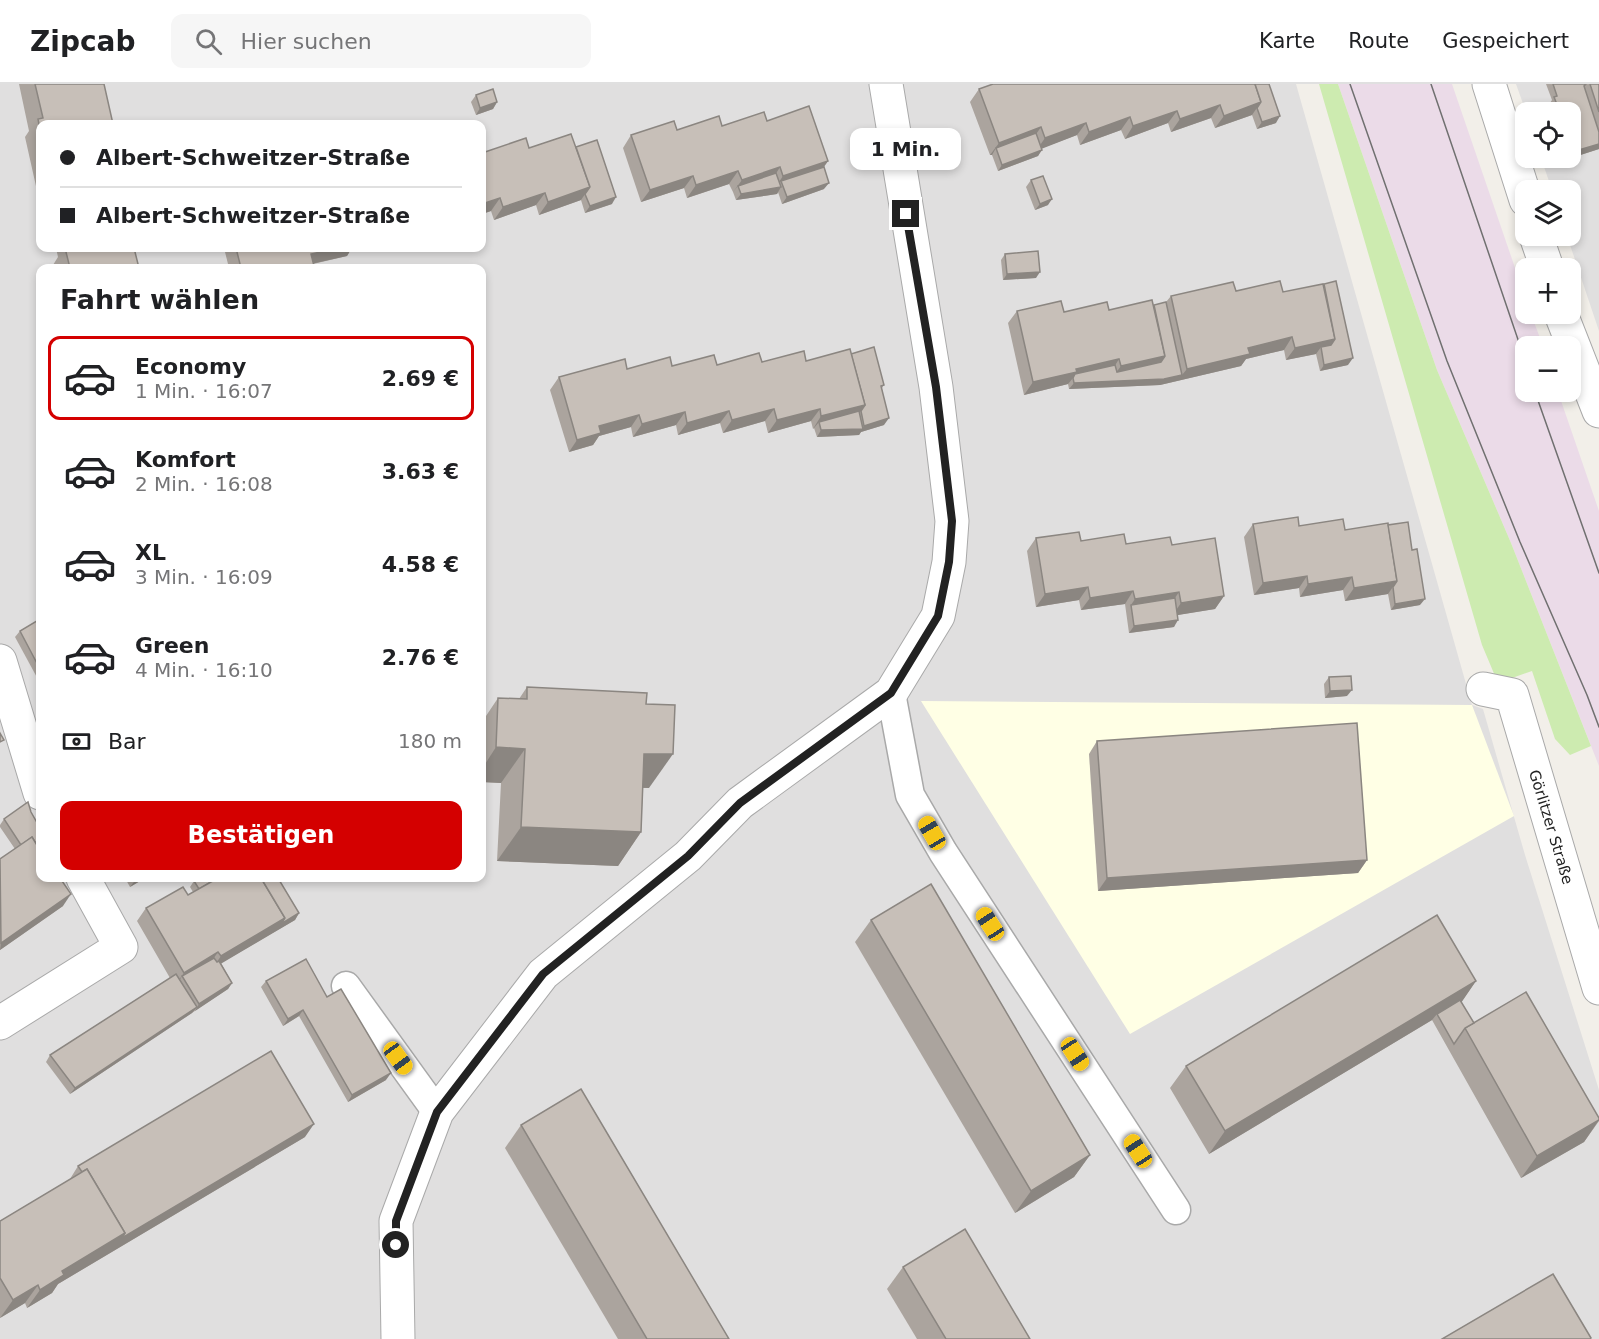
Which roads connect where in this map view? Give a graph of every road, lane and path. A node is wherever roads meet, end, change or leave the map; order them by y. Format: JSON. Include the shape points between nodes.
{"nodes":[{"id":1,"x":886,"y":84,"type":"edge"},
{"id":2,"x":1490,"y":84,"type":"edge"},
{"id":3,"x":1520,"y":180,"type":"edge"},
{"id":4,"x":1565,"y":324,"type":"edge"},
{"id":5,"x":1599,"y":411,"type":"edge"},
{"id":6,"x":0,"y":661,"type":"edge"},
{"id":7,"x":1483,"y":689,"type":"dead end"},
{"id":8,"x":891,"y":693,"type":"junction"},
{"id":9,"x":36,"y":780,"type":"edge"},
{"id":10,"x":85,"y":882,"type":"edge"},
{"id":11,"x":346,"y":986,"type":"dead end"},
{"id":12,"x":1599,"y":988,"type":"edge"},
{"id":13,"x":0,"y":1023,"type":"edge"},
{"id":14,"x":437,"y":1112,"type":"junction"},
{"id":15,"x":1176,"y":1210,"type":"dead end"},
{"id":16,"x":398,"y":1339,"type":"edge"}],
"edges":[{"from":1,"to":8,"type":"street","via":[[936,387],[952,521],[949,562],[938,616]]},
{"from":2,"to":3,"type":"street"},
{"from":4,"to":5,"type":"street"},
{"from":6,"to":9,"type":"street"},
{"from":7,"to":12,"type":"street","name":"Görlitzer Straße","via":[[1512,695]]},
{"from":8,"to":14,"type":"street","via":[[740,803],[688,856],[543,974]]},
{"from":8,"to":15,"type":"lane","via":[[910,795]]},
{"from":10,"to":13,"type":"street","via":[[121,947]]},
{"from":11,"to":14,"type":"lane"},
{"from":14,"to":16,"type":"street","via":[[396,1221]]}]}
